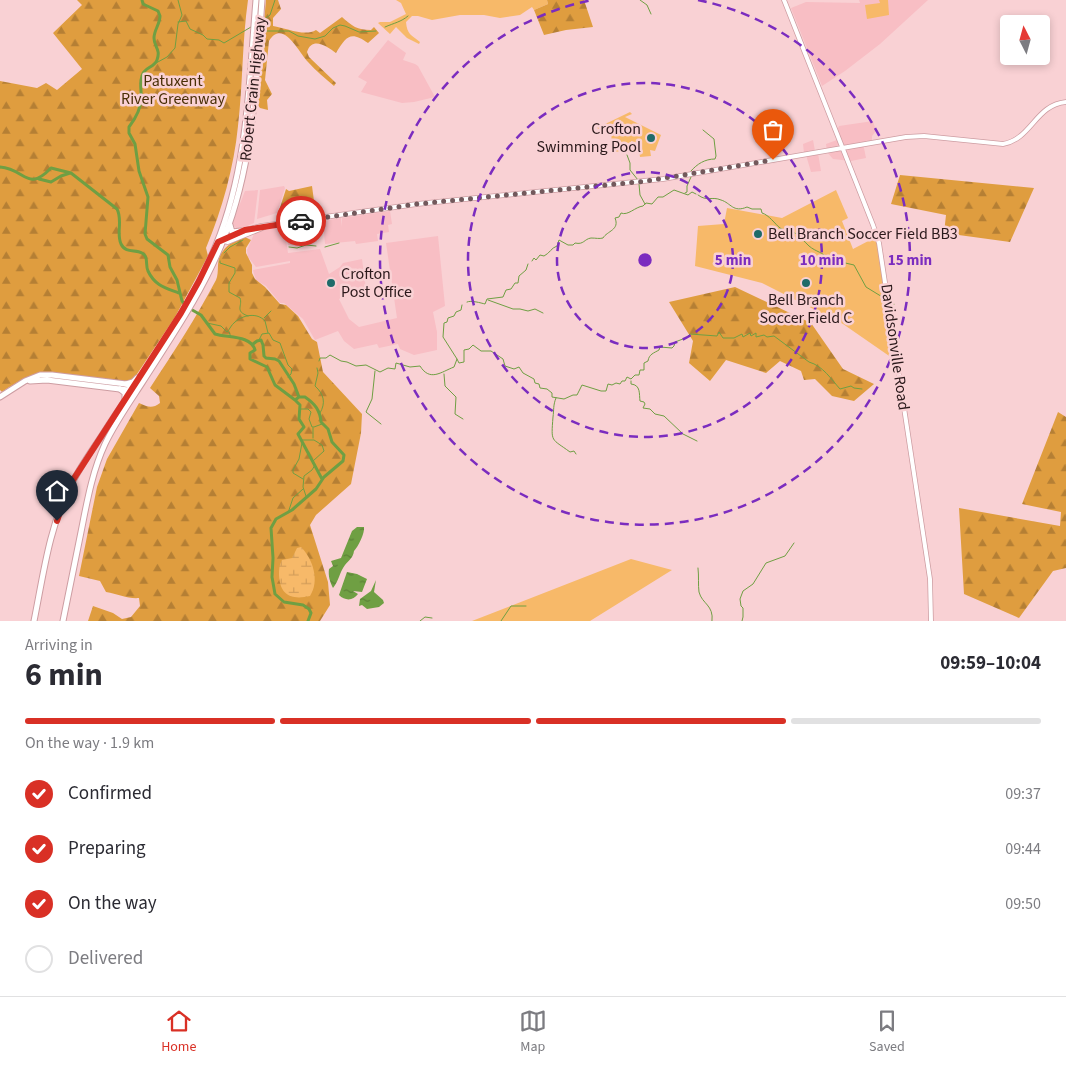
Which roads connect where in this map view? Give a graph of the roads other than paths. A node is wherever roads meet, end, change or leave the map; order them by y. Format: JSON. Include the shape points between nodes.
{"nodes":[{"id":1,"x":257,"y":0,"type":"edge"},
{"id":2,"x":262,"y":0,"type":"edge"},
{"id":3,"x":784,"y":0,"type":"edge"},
{"id":4,"x":262,"y":8,"type":"junction"},
{"id":5,"x":1066,"y":102,"type":"edge"},
{"id":6,"x":842,"y":148,"type":"junction"},
{"id":7,"x":230,"y":223,"type":"junction"},
{"id":8,"x":268,"y":225,"type":"junction"},
{"id":9,"x":241,"y":231,"type":"junction"},
{"id":10,"x":221,"y":240,"type":"junction"},
{"id":11,"x":183,"y":314,"type":"junction"},
{"id":12,"x":151,"y":360,"type":"junction"},
{"id":13,"x":126,"y":384,"type":"junction"},
{"id":14,"x":12,"y":389,"type":"junction"},
{"id":15,"x":120,"y":389,"type":"junction"},
{"id":16,"x":134,"y":390,"type":"junction"},
{"id":17,"x":0,"y":397,"type":"edge"},
{"id":18,"x":124,"y":401,"type":"junction"},
{"id":19,"x":34,"y":621,"type":"edge"},
{"id":20,"x":63,"y":621,"type":"edge"},
{"id":21,"x":931,"y":621,"type":"edge"}],
"edges":[{"from":1,"to":4,"type":"main road","via":[[258,8]]},
{"from":1,"to":10,"type":"main road","name":"Robert Crain Highway","via":[[244,145]]},
{"from":2,"to":4,"type":"main road","name":"Robert Crain Highway"},
{"from":3,"to":6,"type":"main road","name":"Davidsonville Road"},
{"from":4,"to":7,"type":"main road","name":"Robert Crain Highway","via":[[250,139],[240,192]]},
{"from":5,"to":6,"type":"main road","via":[[1047,109],[1019,138],[1007,144],[916,136]]},
{"from":6,"to":8,"type":"main road","via":[[663,179],[417,204]]},
{"from":6,"to":21,"type":"main road","name":"Davidsonville Road","via":[[880,251],[930,578]]},
{"from":7,"to":9,"type":"main road","via":[[231,231]]},
{"from":7,"to":10,"type":"main road","name":"Robert Crain Highway"},
{"from":8,"to":9,"type":"main road"},
{"from":8,"to":10,"type":"main road","via":[[228,242]]},
{"from":9,"to":10,"type":"main road"},
{"from":10,"to":11,"type":"main road","name":"Robert Crain Highway"},
{"from":11,"to":12,"type":"main road"},
{"from":11,"to":16,"type":"main road"},
{"from":12,"to":13,"type":"main road","via":[[135,381]]},
{"from":12,"to":16,"type":"main road"},
{"from":13,"to":14,"type":"main road","via":[[46,375],[31,378]]},
{"from":13,"to":16,"type":"main road"},
{"from":14,"to":15,"type":"main road","via":[[42,380]]},
{"from":14,"to":17,"type":"main road"},
{"from":15,"to":16,"type":"main road"},
{"from":15,"to":18,"type":"main road","via":[[125,394]]},
{"from":16,"to":18,"type":"main road"},
{"from":16,"to":20,"type":"main road","via":[[94,469]]},
{"from":18,"to":19,"type":"main road","via":[[65,497]]}]}
